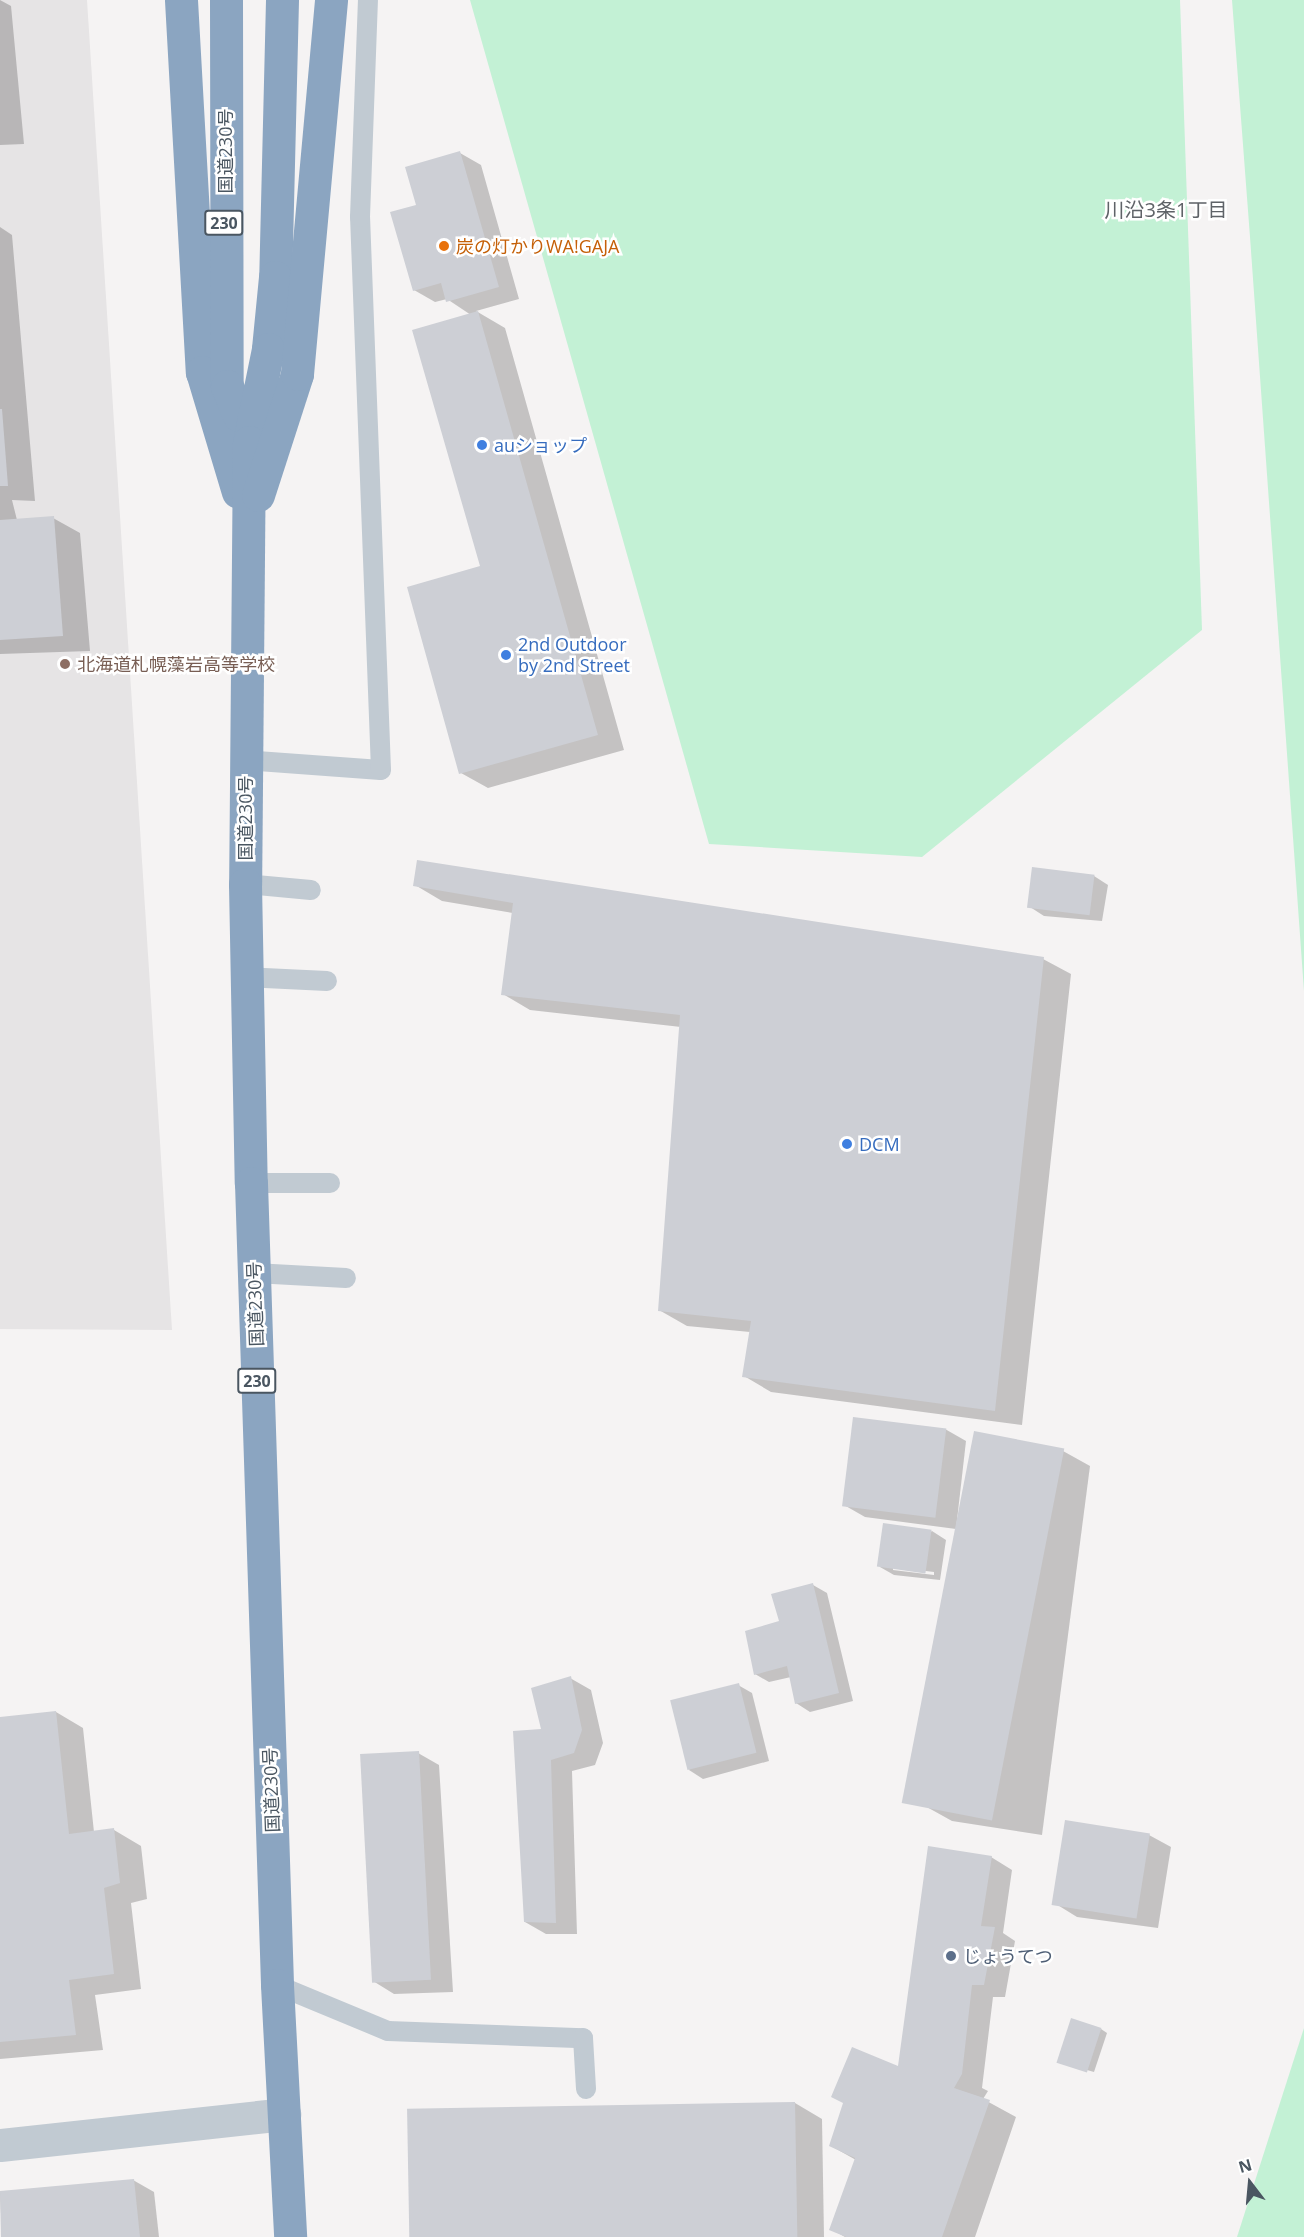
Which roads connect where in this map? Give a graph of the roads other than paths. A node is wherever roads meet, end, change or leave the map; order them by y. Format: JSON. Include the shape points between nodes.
{"nodes":[{"id":1,"x":181,"y":0,"type":"edge"},
{"id":2,"x":226,"y":0,"type":"edge"},
{"id":3,"x":282,"y":0,"type":"edge"},
{"id":4,"x":331,"y":0,"type":"edge"},
{"id":5,"x":368,"y":0,"type":"edge"},
{"id":6,"x":249,"y":442,"type":"junction"},
{"id":7,"x":249,"y":525,"type":"junction"},
{"id":8,"x":245,"y":760,"type":"junction"},
{"id":9,"x":245,"y":884,"type":"junction"},
{"id":10,"x":311,"y":890,"type":"dead end"},
{"id":11,"x":246,"y":977,"type":"junction"},
{"id":12,"x":327,"y":981,"type":"dead end"},
{"id":13,"x":251,"y":1183,"type":"junction"},
{"id":14,"x":330,"y":1183,"type":"dead end"},
{"id":15,"x":254,"y":1273,"type":"junction"},
{"id":16,"x":346,"y":1278,"type":"dead end"},
{"id":17,"x":277,"y":1986,"type":"junction"},
{"id":18,"x":586,"y":2090,"type":"dead end"},
{"id":19,"x":284,"y":2114,"type":"junction"},
{"id":20,"x":0,"y":2145,"type":"edge"},
{"id":21,"x":290,"y":2237,"type":"edge"}],
"edges":[{"from":1,"to":7,"type":"highway","via":[[202,372]]},
{"from":2,"to":6,"type":"highway","name":"国道230号","number":"230","via":[[227,386]]},
{"from":3,"to":6,"type":"highway","name":"国道230号","number":"230","via":[[275,277],[268,349]]},
{"from":4,"to":7,"type":"highway","via":[[297,374]]},
{"from":5,"to":8,"type":"lane","via":[[360,217],[381,770]]},
{"from":6,"to":7,"type":"highway","name":"国道230号","number":"230"},
{"from":7,"to":8,"type":"highway","name":"国道230号","number":"230"},
{"from":8,"to":9,"type":"highway","name":"国道230号","number":"230"},
{"from":9,"to":10,"type":"lane"},
{"from":9,"to":11,"type":"highway","name":"国道230号","number":"230"},
{"from":11,"to":12,"type":"lane"},
{"from":11,"to":13,"type":"highway","name":"国道230号","number":"230"},
{"from":13,"to":14,"type":"lane"},
{"from":13,"to":15,"type":"highway","name":"国道230号","number":"230"},
{"from":15,"to":16,"type":"lane"},
{"from":15,"to":17,"type":"highway","name":"国道230号","number":"230"},
{"from":17,"to":18,"type":"lane","via":[[388,2031],[583,2038]]},
{"from":17,"to":19,"type":"highway","name":"国道230号","number":"230"},
{"from":19,"to":20,"type":"street"},
{"from":19,"to":21,"type":"highway","name":"国道230号","number":"230"}]}
